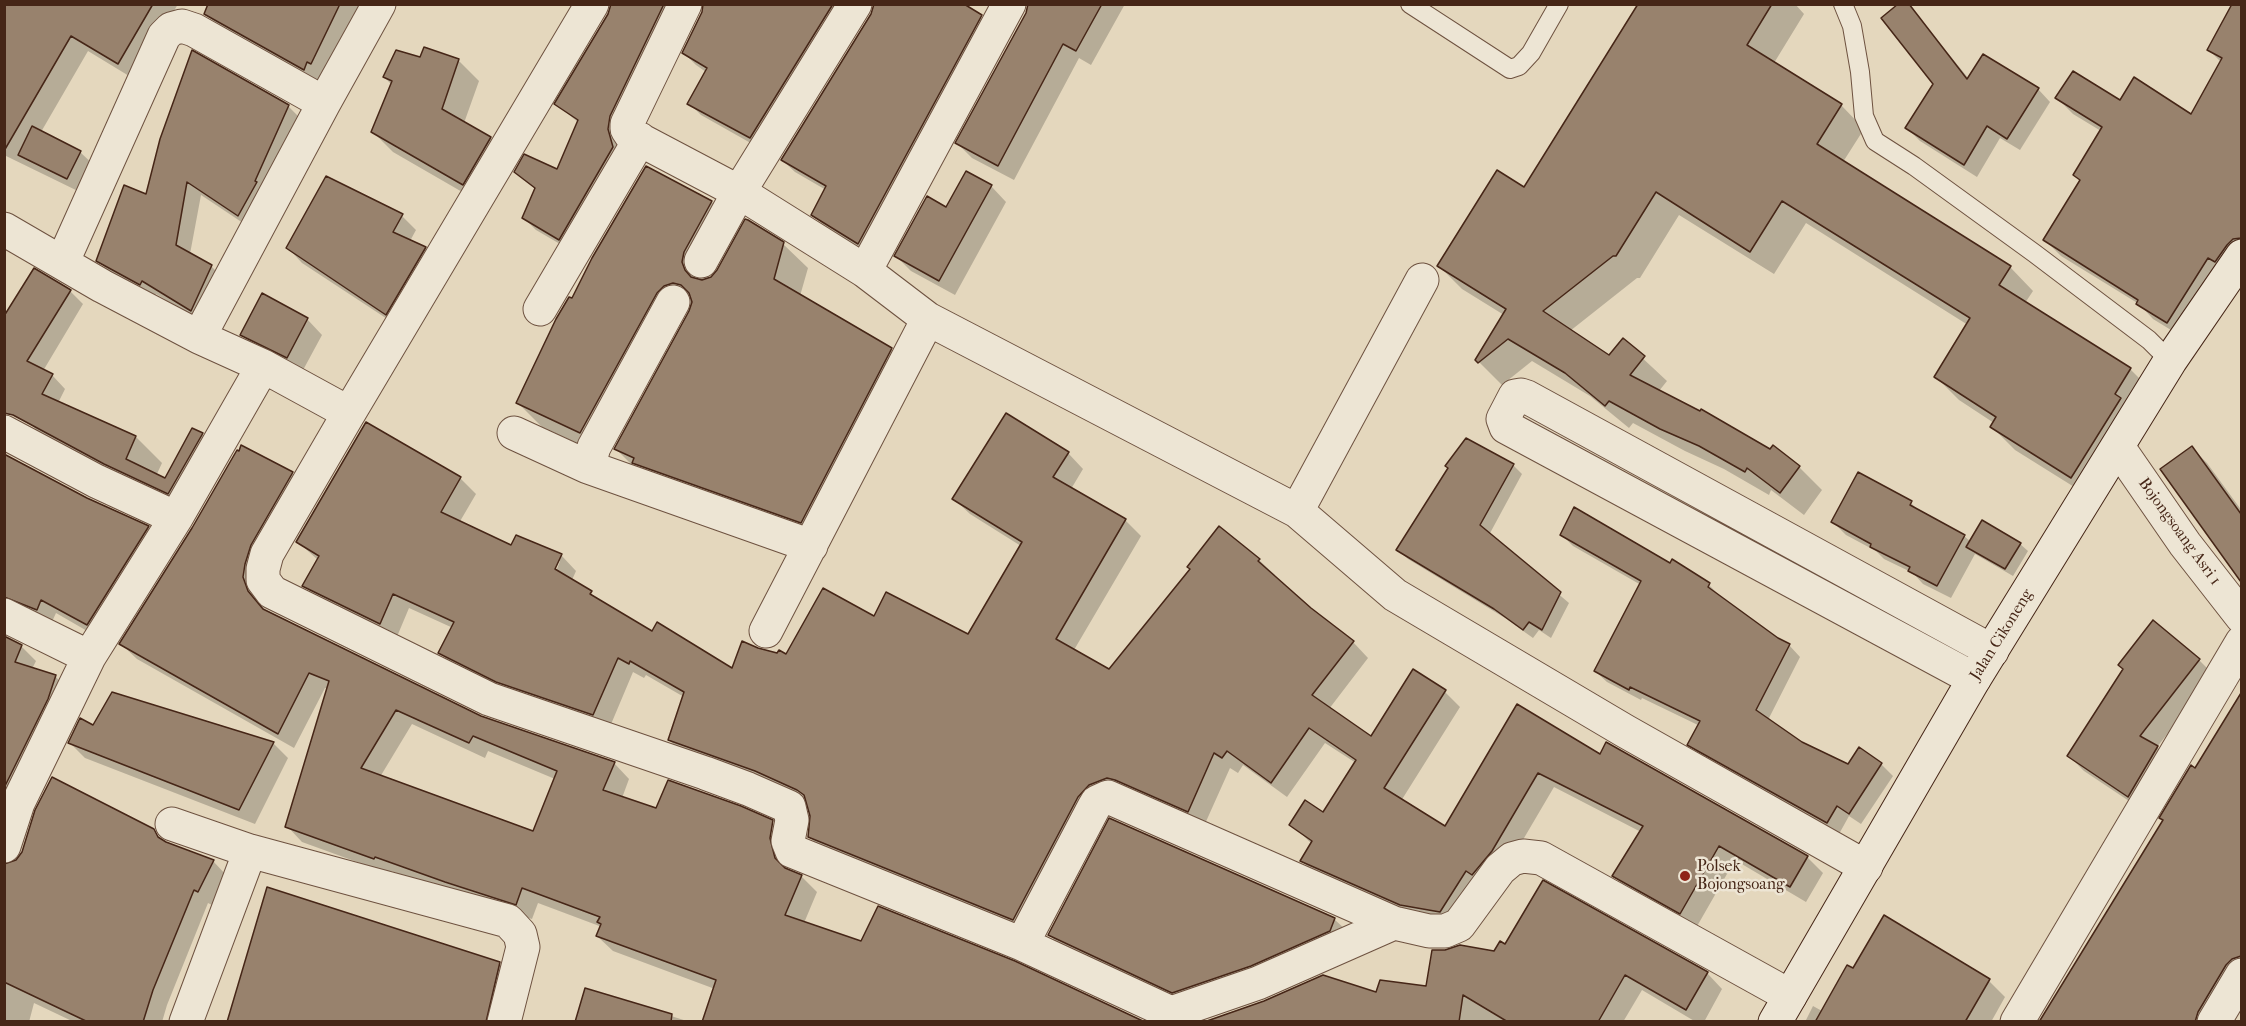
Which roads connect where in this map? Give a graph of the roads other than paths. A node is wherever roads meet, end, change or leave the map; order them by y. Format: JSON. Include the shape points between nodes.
{"nodes":[{"id":1,"x":379,"y":4,"type":"edge"},
{"id":2,"x":592,"y":4,"type":"edge"},
{"id":3,"x":685,"y":4,"type":"edge"},
{"id":4,"x":855,"y":4,"type":"edge"},
{"id":5,"x":1009,"y":4,"type":"edge"},
{"id":6,"x":1410,"y":4,"type":"edge"},
{"id":7,"x":1559,"y":4,"type":"edge"},
{"id":8,"x":1843,"y":4,"type":"edge"},
{"id":9,"x":324,"y":103,"type":"junction"},
{"id":10,"x":640,"y":139,"type":"junction"},
{"id":11,"x":739,"y":192,"type":"junction"},
{"id":12,"x":4,"y":229,"type":"edge"},
{"id":13,"x":2241,"y":256,"type":"edge"},
{"id":14,"x":63,"y":261,"type":"junction"},
{"id":15,"x":700,"y":261,"type":"dead end"},
{"id":16,"x":865,"y":271,"type":"junction"},
{"id":17,"x":1422,"y":280,"type":"dead end"},
{"id":18,"x":673,"y":302,"type":"dead end"},
{"id":19,"x":540,"y":309,"type":"dead end"},
{"id":20,"x":928,"y":319,"type":"junction"},
{"id":21,"x":199,"y":337,"type":"junction"},
{"id":22,"x":2170,"y":361,"type":"junction"},
{"id":23,"x":263,"y":366,"type":"junction"},
{"id":24,"x":349,"y":413,"type":"junction"},
{"id":25,"x":4,"y":432,"type":"edge"},
{"id":26,"x":513,"y":433,"type":"dead end"},
{"id":27,"x":2118,"y":447,"type":"junction"},
{"id":28,"x":588,"y":467,"type":"junction"},
{"id":29,"x":1297,"y":511,"type":"junction"},
{"id":30,"x":176,"y":518,"type":"junction"},
{"id":31,"x":810,"y":546,"type":"junction"},
{"id":32,"x":4,"y":615,"type":"edge"},
{"id":33,"x":2241,"y":616,"type":"edge"},
{"id":34,"x":766,"y":631,"type":"dead end"},
{"id":35,"x":2241,"y":642,"type":"edge"},
{"id":36,"x":1992,"y":651,"type":"junction"},
{"id":37,"x":89,"y":657,"type":"junction"},
{"id":38,"x":1974,"y":679,"type":"junction"},
{"id":39,"x":11,"y":800,"type":"edge"},
{"id":40,"x":172,"y":824,"type":"dead end"},
{"id":41,"x":4,"y":846,"type":"edge"},
{"id":42,"x":250,"y":851,"type":"junction"},
{"id":43,"x":1866,"y":867,"type":"junction"},
{"id":44,"x":1394,"y":923,"type":"junction"},
{"id":45,"x":1022,"y":944,"type":"junction"},
{"id":46,"x":2241,"y":975,"type":"edge"},
{"id":47,"x":1782,"y":1009,"type":"edge"},
{"id":48,"x":186,"y":1022,"type":"edge"},
{"id":49,"x":504,"y":1022,"type":"edge"},
{"id":50,"x":2017,"y":1022,"type":"edge"},
{"id":51,"x":2214,"y":1022,"type":"edge"}],
"edges":[{"from":1,"to":9,"type":"street"},
{"from":2,"to":24,"type":"street"},
{"from":3,"to":10,"type":"street","via":[[627,124],[632,135]]},
{"from":4,"to":11,"type":"street"},
{"from":5,"to":16,"type":"street"},
{"from":6,"to":7,"type":"lane","via":[[1510,69],[1532,53]]},
{"from":8,"to":22,"type":"lane","via":[[1852,26],[1864,116],[1875,141],[2034,253],[2149,340]]},
{"from":9,"to":14,"type":"street","via":[[194,30],[182,26],[171,29],[164,36]]},
{"from":9,"to":21,"type":"street"},
{"from":10,"to":11,"type":"street"},
{"from":10,"to":19,"type":"street"},
{"from":11,"to":15,"type":"street"},
{"from":11,"to":16,"type":"street"},
{"from":12,"to":14,"type":"street"},
{"from":13,"to":22,"type":"street","name":"Jalan Cikoneng"},
{"from":14,"to":21,"type":"street"},
{"from":16,"to":20,"type":"street"},
{"from":17,"to":29,"type":"street"},
{"from":18,"to":28,"type":"street","via":[[594,447]]},
{"from":20,"to":29,"type":"street"},
{"from":20,"to":31,"type":"street"},
{"from":21,"to":23,"type":"street"},
{"from":22,"to":27,"type":"street","name":"Jalan Cikoneng"},
{"from":23,"to":24,"type":"street"},
{"from":23,"to":30,"type":"street"},
{"from":24,"to":45,"type":"street","via":[[267,554],[263,580],[272,592],[489,699],[705,773],[789,807],[792,820],[788,841],[792,851]]},
{"from":25,"to":30,"type":"street"},
{"from":26,"to":28,"type":"street"},
{"from":27,"to":33,"type":"street","name":"Bojongsoang Asri 1"},
{"from":27,"to":36,"type":"street","name":"Jalan Cikoneng"},
{"from":28,"to":31,"type":"street"},
{"from":29,"to":43,"type":"street","via":[[1395,595],[1624,731]]},
{"from":30,"to":37,"type":"street"},
{"from":31,"to":34,"type":"street"},
{"from":32,"to":37,"type":"street"},
{"from":35,"to":50,"type":"street"},
{"from":36,"to":38,"type":"street","name":"Jalan Cikoneng"},
{"from":36,"to":38,"type":"street","via":[[1527,397],[1515,396],[1503,419],[1506,427]]},
{"from":37,"to":39,"type":"street"},
{"from":38,"to":43,"type":"street","name":"Jalan Cikoneng"},
{"from":39,"to":41,"type":"street"},
{"from":40,"to":42,"type":"street"},
{"from":42,"to":48,"type":"street"},
{"from":42,"to":49,"type":"street","via":[[508,921],[520,934],[523,947]]},
{"from":43,"to":47,"type":"street","name":"Jalan Cikoneng"},
{"from":44,"to":45,"type":"street","via":[[1258,983],[1171,1013]]},
{"from":44,"to":45,"type":"street","via":[[1108,797],[1094,807]]},
{"from":44,"to":47,"type":"street","via":[[1429,931],[1445,931],[1459,925],[1500,869],[1512,859],[1541,858]]},
{"from":46,"to":51,"type":"street"}]}
